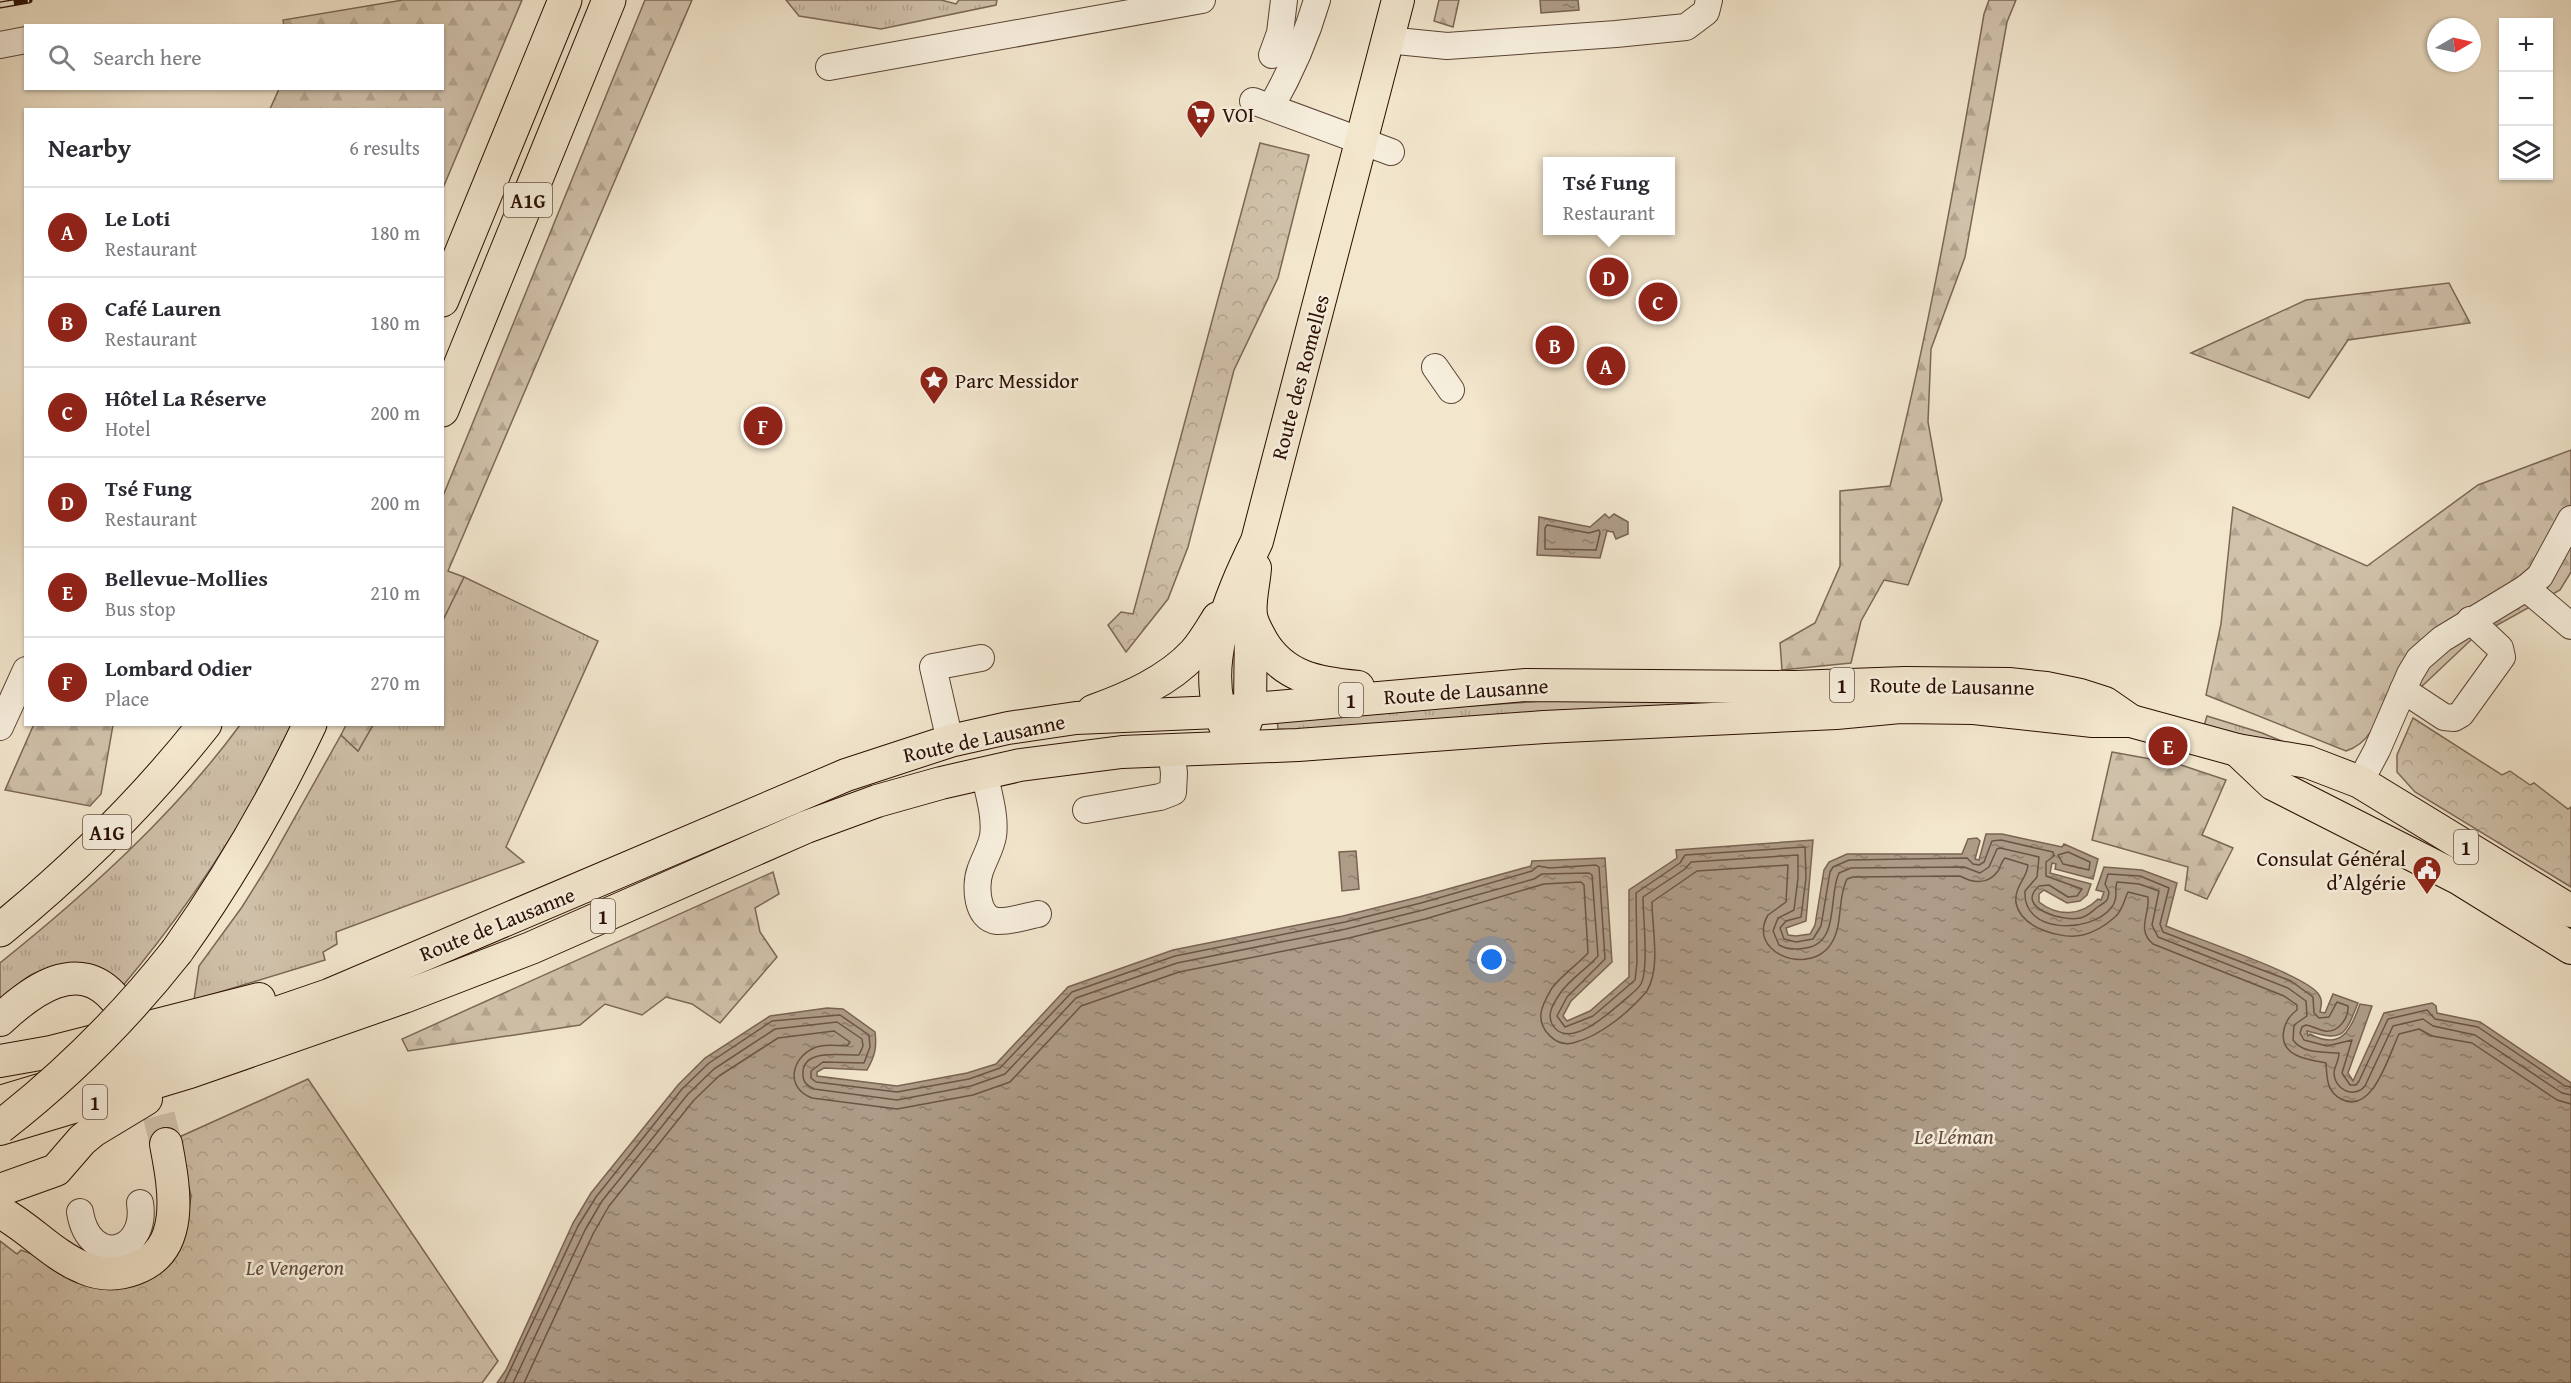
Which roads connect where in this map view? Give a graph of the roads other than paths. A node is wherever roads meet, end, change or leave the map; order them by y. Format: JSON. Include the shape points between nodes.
{"nodes":[{"id":1,"x":565,"y":0,"type":"edge"},
{"id":2,"x":609,"y":0,"type":"edge"},
{"id":3,"x":1202,"y":0,"type":"edge"},
{"id":4,"x":1284,"y":0,"type":"edge"},
{"id":5,"x":1317,"y":0,"type":"edge"},
{"id":6,"x":1398,"y":0,"type":"edge"},
{"id":7,"x":1709,"y":0,"type":"edge"},
{"id":8,"x":24,"y":40,"type":"edge"},
{"id":9,"x":1387,"y":40,"type":"junction"},
{"id":10,"x":0,"y":45,"type":"edge"},
{"id":11,"x":1272,"y":55,"type":"dead end"},
{"id":12,"x":829,"y":67,"type":"dead end"},
{"id":13,"x":1360,"y":141,"type":"junction"},
{"id":14,"x":1391,"y":152,"type":"dead end"},
{"id":15,"x":444,"y":295,"type":"edge"},
{"id":16,"x":1435,"y":367,"type":"dead end"},
{"id":17,"x":1451,"y":390,"type":"dead end"},
{"id":18,"x":444,"y":405,"type":"edge"},
{"id":19,"x":2571,"y":519,"type":"edge"},
{"id":20,"x":2526,"y":588,"type":"junction"},
{"id":21,"x":1241,"y":605,"type":"junction"},
{"id":22,"x":2470,"y":620,"type":"junction"},
{"id":23,"x":2571,"y":626,"type":"edge"},
{"id":24,"x":981,"y":658,"type":"dead end"},
{"id":25,"x":24,"y":674,"type":"edge"},
{"id":26,"x":2403,"y":690,"type":"junction"},
{"id":27,"x":1409,"y":693,"type":"junction"},
{"id":28,"x":1250,"y":710,"type":"junction"},
{"id":29,"x":1218,"y":712,"type":"junction"},
{"id":30,"x":1076,"y":718,"type":"junction"},
{"id":31,"x":2131,"y":721,"type":"junction"},
{"id":32,"x":203,"y":726,"type":"edge"},
{"id":33,"x":309,"y":726,"type":"edge"},
{"id":34,"x":0,"y":727,"type":"edge"},
{"id":35,"x":950,"y":741,"type":"junction"},
{"id":36,"x":1236,"y":746,"type":"junction"},
{"id":37,"x":1171,"y":749,"type":"junction"},
{"id":38,"x":2237,"y":750,"type":"junction"},
{"id":39,"x":972,"y":776,"type":"junction"},
{"id":40,"x":2360,"y":783,"type":"junction"},
{"id":41,"x":1086,"y":810,"type":"dead end"},
{"id":42,"x":2340,"y":819,"type":"junction"},
{"id":43,"x":2571,"y":911,"type":"edge"},
{"id":44,"x":1038,"y":914,"type":"dead end"},
{"id":45,"x":0,"y":930,"type":"edge"},
{"id":46,"x":2571,"y":948,"type":"edge"},
{"id":47,"x":391,"y":968,"type":"junction"},
{"id":48,"x":115,"y":999,"type":"dead end"},
{"id":49,"x":0,"y":1020,"type":"edge"},
{"id":50,"x":0,"y":1060,"type":"edge"},
{"id":51,"x":190,"y":1072,"type":"junction"},
{"id":52,"x":0,"y":1102,"type":"edge"},
{"id":53,"x":0,"y":1128,"type":"edge"},
{"id":54,"x":166,"y":1144,"type":"tunnel mouth"},
{"id":55,"x":0,"y":1190,"type":"edge"},
{"id":56,"x":140,"y":1203,"type":"dead end"},
{"id":57,"x":0,"y":1212,"type":"edge"},
{"id":58,"x":80,"y":1212,"type":"dead end"},
{"id":59,"x":111,"y":1261,"type":"junction"}],
"edges":[{"from":1,"to":15,"type":"highway","number":"A1G"},
{"from":2,"to":18,"type":"highway","number":"A1G"},
{"from":3,"to":12,"type":"street"},
{"from":4,"to":11,"type":"street","via":[[1280,33]]},
{"from":5,"to":13,"type":"street","via":[[1291,72],[1262,104]]},
{"from":6,"to":9,"type":"main road","name":"Route des Romelles"},
{"from":7,"to":9,"type":"street","via":[[1706,12],[1686,27],[1447,46]]},
{"from":8,"to":10,"type":"street"},
{"from":9,"to":13,"type":"main road","name":"Route des Romelles"},
{"from":13,"to":14,"type":"street"},
{"from":13,"to":21,"type":"main road","name":"Route des Romelles"},
{"from":16,"to":17,"type":"street"},
{"from":19,"to":20,"type":"street","via":[[2540,576]]},
{"from":20,"to":22,"type":"street"},
{"from":20,"to":23,"type":"street"},
{"from":21,"to":27,"type":"main road","via":[[1274,658],[1303,678]]},
{"from":21,"to":28,"type":"main road"},
{"from":21,"to":29,"type":"main road","via":[[1215,663]]},
{"from":21,"to":30,"type":"main road","via":[[1174,671],[1143,690]]},
{"from":22,"to":26,"type":"street","via":[[2419,659]]},
{"from":22,"to":26,"type":"street","via":[[2500,648],[2502,657],[2461,714],[2444,717]]},
{"from":24,"to":35,"type":"street","via":[[933,668]]},
{"from":25,"to":34,"type":"street"},
{"from":26,"to":40,"type":"street"},
{"from":27,"to":28,"type":"main road","name":"Route de Lausanne","number":"1"},
{"from":27,"to":31,"type":"main road","name":"Route de Lausanne","number":"1","via":[[1549,684],[2009,684],[2080,695],[2105,703]]},
{"from":28,"to":29,"type":"main road","name":"Route de Lausanne","number":"1"},
{"from":28,"to":36,"type":"main road"},
{"from":29,"to":30,"type":"main road","name":"Route de Lausanne","number":"1"},
{"from":29,"to":36,"type":"main road"},
{"from":30,"to":35,"type":"main road","name":"Route de Lausanne","number":"1"},
{"from":31,"to":36,"type":"main road","name":"Route de Lausanne","number":"1","via":[[2093,722],[1974,708],[1900,707]]},
{"from":31,"to":38,"type":"main road","name":"Route de Lausanne","number":"1"},
{"from":32,"to":45,"type":"highway","number":"A1G","via":[[129,811]]},
{"from":33,"to":53,"type":"highway","bridge":true,"via":[[244,851],[177,951],[78,1062]]},
{"from":35,"to":39,"type":"main road"},
{"from":35,"to":47,"type":"main road","name":"Route de Lausanne","number":"1","via":[[825,783]]},
{"from":36,"to":37,"type":"main road","name":"Route de Lausanne","number":"1"},
{"from":37,"to":39,"type":"main road","name":"Route de Lausanne","number":"1","via":[[1085,756]]},
{"from":37,"to":41,"type":"street","via":[[1173,792]]},
{"from":38,"to":40,"type":"main road","name":"Route de Lausanne","number":"1","via":[[2308,762]]},
{"from":38,"to":42,"type":"main road","name":"Route de Lausanne","number":"1","via":[[2273,784]]},
{"from":39,"to":44,"type":"street","via":[[993,825],[991,845],[978,880],[981,907],[989,918],[1000,921]]},
{"from":39,"to":51,"type":"main road","name":"Route de Lausanne","number":"1","via":[[840,814],[531,948]]},
{"from":40,"to":42,"type":"main road","via":[[2365,804],[2361,812]]},
{"from":40,"to":43,"type":"main road","name":"Route de Lausanne","number":"1"},
{"from":42,"to":46,"type":"main road","name":"Route de Lausanne","number":"1","via":[[2458,878]]},
{"from":47,"to":50,"type":"main road","via":[[317,982],[51,1052]]},
{"from":47,"to":52,"type":"main road","name":"Route de Lausanne","number":"1","via":[[329,995],[130,1064]]},
{"from":48,"to":49,"type":"main road","via":[[94,983],[63,980],[35,990]]},
{"from":51,"to":53,"type":"main road","name":"Route de Lausanne","number":"1"},
{"from":51,"to":55,"type":"main road","via":[[93,1131],[56,1170]]},
{"from":54,"to":59,"type":"main road","via":[[175,1205],[168,1237],[140,1267],[127,1272]]},
{"from":56,"to":59,"type":"street","via":[[142,1218],[138,1232]]},
{"from":57,"to":59,"type":"main road","via":[[65,1259],[86,1269]]},
{"from":58,"to":59,"type":"street","via":[[83,1229]]}]}
